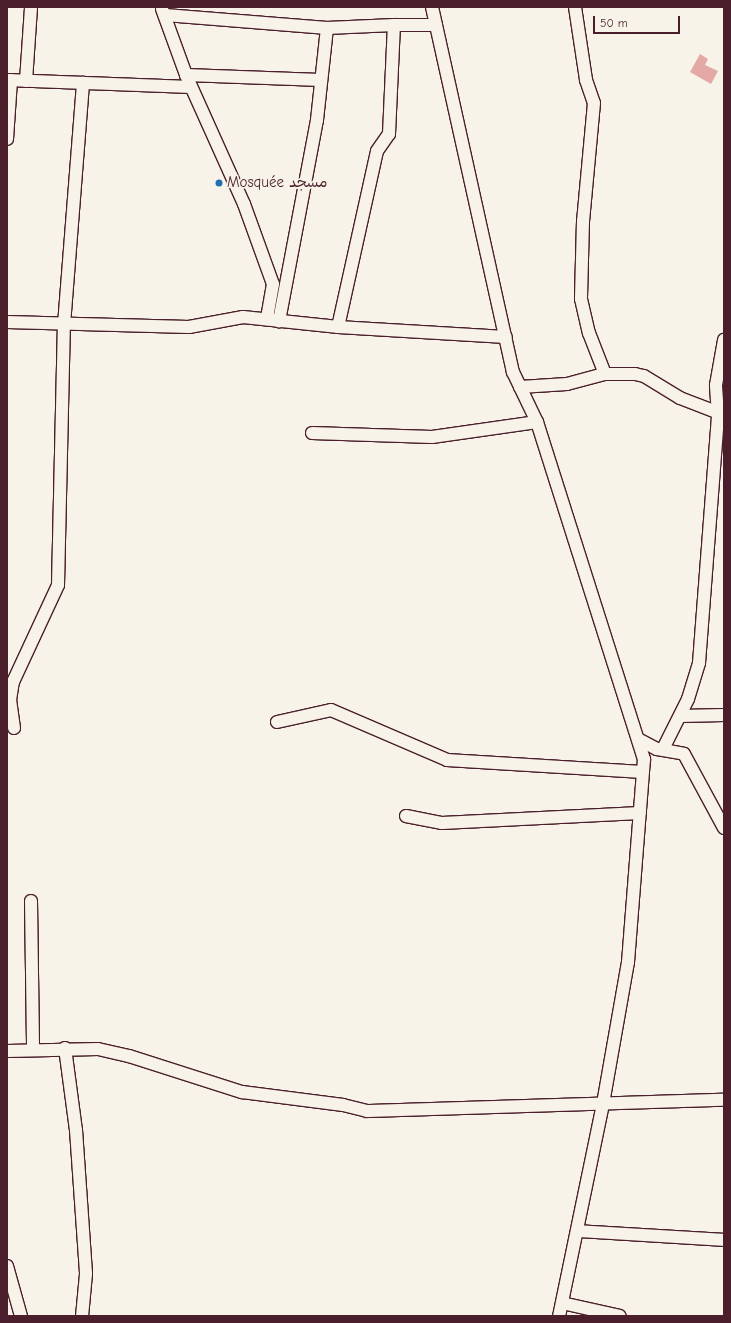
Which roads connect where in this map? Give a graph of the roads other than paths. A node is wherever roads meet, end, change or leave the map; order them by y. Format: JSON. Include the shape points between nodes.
{"nodes":[{"id":1,"x":31,"y":7,"type":"edge"},
{"id":2,"x":432,"y":7,"type":"edge"},
{"id":3,"x":575,"y":7,"type":"edge"},
{"id":4,"x":163,"y":11,"type":"edge"},
{"id":5,"x":394,"y":25,"type":"junction"},
{"id":6,"x":436,"y":25,"type":"junction"},
{"id":7,"x":327,"y":28,"type":"junction"},
{"id":8,"x":186,"y":75,"type":"junction"},
{"id":9,"x":9,"y":80,"type":"edge"},
{"id":10,"x":321,"y":80,"type":"junction"},
{"id":11,"x":26,"y":81,"type":"junction"},
{"id":12,"x":83,"y":83,"type":"junction"},
{"id":13,"x":191,"y":87,"type":"junction"},
{"id":14,"x":7,"y":139,"type":"edge"},
{"id":15,"x":273,"y":320,"type":"junction"},
{"id":16,"x":7,"y":322,"type":"edge"},
{"id":17,"x":64,"y":325,"type":"junction"},
{"id":18,"x":338,"y":327,"type":"junction"},
{"id":19,"x":506,"y":337,"type":"junction"},
{"id":20,"x":724,"y":340,"type":"edge"},
{"id":21,"x":604,"y":374,"type":"junction"},
{"id":22,"x":520,"y":387,"type":"junction"},
{"id":23,"x":721,"y":415,"type":"edge"},
{"id":24,"x":536,"y":422,"type":"junction"},
{"id":25,"x":312,"y":433,"type":"dead end"},
{"id":26,"x":724,"y":715,"type":"edge"},
{"id":27,"x":680,"y":716,"type":"junction"},
{"id":28,"x":277,"y":722,"type":"dead end"},
{"id":29,"x":14,"y":728,"type":"dead end"},
{"id":30,"x":638,"y":739,"type":"junction"},
{"id":31,"x":660,"y":749,"type":"junction"},
{"id":32,"x":644,"y":759,"type":"junction"},
{"id":33,"x":643,"y":772,"type":"junction"},
{"id":34,"x":640,"y":813,"type":"junction"},
{"id":35,"x":406,"y":816,"type":"dead end"},
{"id":36,"x":724,"y":828,"type":"edge"},
{"id":37,"x":31,"y":900,"type":"dead end"},
{"id":38,"x":65,"y":1048,"type":"junction"},
{"id":39,"x":33,"y":1049,"type":"junction"},
{"id":40,"x":7,"y":1051,"type":"edge"},
{"id":41,"x":724,"y":1100,"type":"edge"},
{"id":42,"x":603,"y":1104,"type":"junction"},
{"id":43,"x":577,"y":1231,"type":"junction"},
{"id":44,"x":724,"y":1240,"type":"edge"},
{"id":45,"x":7,"y":1266,"type":"edge"},
{"id":46,"x":562,"y":1303,"type":"junction"},
{"id":47,"x":21,"y":1316,"type":"edge"},
{"id":48,"x":82,"y":1316,"type":"edge"},
{"id":49,"x":559,"y":1316,"type":"edge"},
{"id":50,"x":620,"y":1316,"type":"edge"}],
"edges":[{"from":1,"to":11,"type":"street"},
{"from":2,"to":6,"type":"street"},
{"from":3,"to":21,"type":"street","via":[[586,80],[594,103],[583,221],[581,299],[589,333]]},
{"from":4,"to":7,"type":"street"},
{"from":4,"to":8,"type":"street"},
{"from":5,"to":6,"type":"street"},
{"from":5,"to":7,"type":"street"},
{"from":5,"to":18,"type":"street","via":[[389,134],[377,151]]},
{"from":6,"to":19,"type":"street"},
{"from":7,"to":10,"type":"street"},
{"from":8,"to":10,"type":"street"},
{"from":8,"to":13,"type":"street"},
{"from":9,"to":11,"type":"street"},
{"from":9,"to":14,"type":"street"},
{"from":10,"to":15,"type":"street","via":[[317,120]]},
{"from":11,"to":12,"type":"street"},
{"from":12,"to":13,"type":"street"},
{"from":12,"to":17,"type":"street"},
{"from":13,"to":15,"type":"street","via":[[244,204],[273,284]]},
{"from":15,"to":17,"type":"street","via":[[226,318],[189,327]]},
{"from":15,"to":18,"type":"street"},
{"from":16,"to":17,"type":"street"},
{"from":17,"to":29,"type":"street","via":[[58,585],[13,682],[10,700]]},
{"from":18,"to":19,"type":"street"},
{"from":19,"to":22,"type":"street"},
{"from":20,"to":23,"type":"street","via":[[716,385]]},
{"from":21,"to":22,"type":"street","via":[[567,384]]},
{"from":21,"to":23,"type":"street","via":[[644,376],[672,394]]},
{"from":22,"to":24,"type":"street"},
{"from":23,"to":27,"type":"street","via":[[699,663]]},
{"from":24,"to":25,"type":"street","via":[[432,437]]},
{"from":24,"to":30,"type":"street"},
{"from":26,"to":27,"type":"street"},
{"from":27,"to":31,"type":"street"},
{"from":28,"to":33,"type":"street","via":[[331,710],[447,760]]},
{"from":30,"to":31,"type":"street"},
{"from":30,"to":32,"type":"street"},
{"from":31,"to":32,"type":"street"},
{"from":31,"to":36,"type":"street","via":[[678,751],[688,759]]},
{"from":32,"to":33,"type":"street"},
{"from":33,"to":34,"type":"street"},
{"from":34,"to":35,"type":"street","via":[[442,823]]},
{"from":34,"to":42,"type":"street","via":[[628,962]]},
{"from":37,"to":39,"type":"street"},
{"from":38,"to":39,"type":"street"},
{"from":38,"to":42,"type":"street","via":[[98,1049],[129,1056],[242,1092],[343,1104],[367,1111]]},
{"from":38,"to":48,"type":"street","via":[[76,1130],[86,1274]]},
{"from":39,"to":40,"type":"street"},
{"from":41,"to":42,"type":"street"},
{"from":42,"to":43,"type":"street"},
{"from":43,"to":44,"type":"street"},
{"from":43,"to":46,"type":"street"},
{"from":45,"to":47,"type":"street"},
{"from":46,"to":49,"type":"street"},
{"from":46,"to":50,"type":"street"}]}
